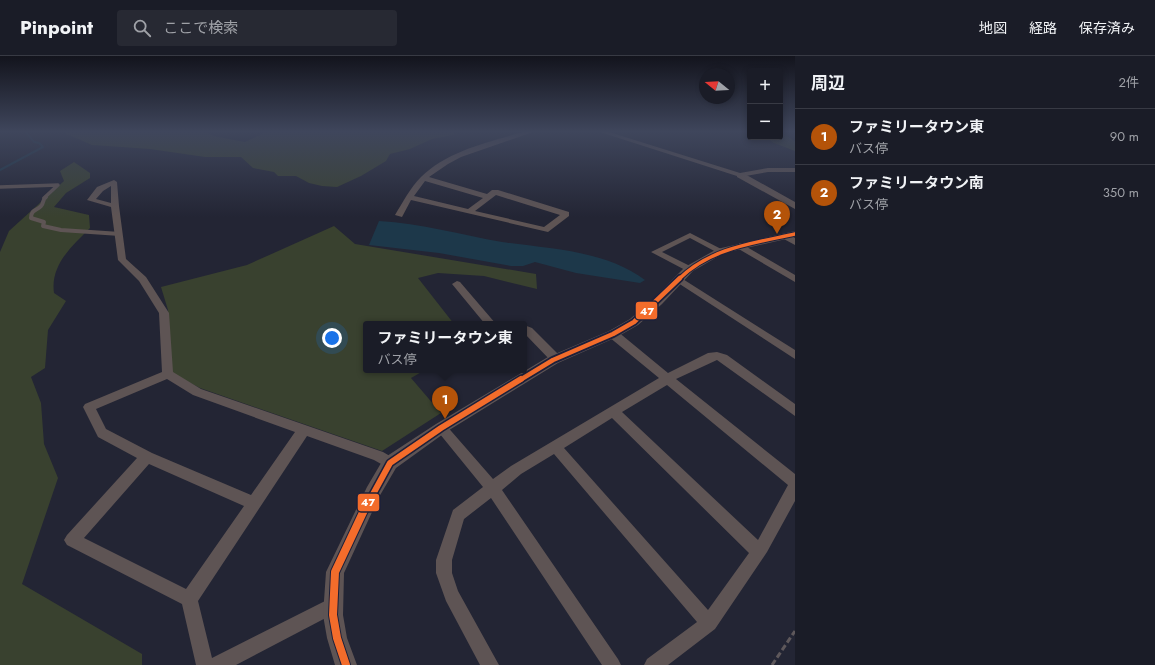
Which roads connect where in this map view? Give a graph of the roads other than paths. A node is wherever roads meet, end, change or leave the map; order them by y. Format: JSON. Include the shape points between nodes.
{"nodes":[{"id":1,"x":450,"y":160,"type":"edge"},
{"id":2,"x":694,"y":160,"type":"edge"},
{"id":3,"x":795,"y":170,"type":"edge"},
{"id":4,"x":740,"y":175,"type":"junction"},
{"id":5,"x":424,"y":178,"type":"junction"},
{"id":6,"x":0,"y":188,"type":"edge"},
{"id":7,"x":409,"y":197,"type":"junction"},
{"id":8,"x":489,"y":197,"type":"junction"},
{"id":9,"x":115,"y":206,"type":"dead end"},
{"id":10,"x":795,"y":206,"type":"edge"},
{"id":11,"x":470,"y":211,"type":"junction"},
{"id":12,"x":399,"y":215,"type":"dead end"},
{"id":13,"x":120,"y":234,"type":"junction"},
{"id":14,"x":792,"y":237,"type":"edge"},
{"id":15,"x":740,"y":246,"type":"junction"},
{"id":16,"x":721,"y":251,"type":"junction"},
{"id":17,"x":689,"y":269,"type":"junction"},
{"id":18,"x":678,"y":279,"type":"junction"},
{"id":19,"x":795,"y":279,"type":"edge"},
{"id":20,"x":457,"y":284,"type":"dead end"},
{"id":21,"x":488,"y":321,"type":"edge"},
{"id":22,"x":527,"y":330,"type":"edge"},
{"id":23,"x":613,"y":334,"type":"junction"},
{"id":24,"x":794,"y":354,"type":"edge"},
{"id":25,"x":556,"y":360,"type":"junction"},
{"id":26,"x":168,"y":374,"type":"junction"},
{"id":27,"x":667,"y":379,"type":"junction"},
{"id":28,"x":613,"y":411,"type":"junction"},
{"id":29,"x":795,"y":411,"type":"edge"},
{"id":30,"x":441,"y":428,"type":"junction"},
{"id":31,"x":303,"y":431,"type":"junction"},
{"id":32,"x":555,"y":446,"type":"junction"},
{"id":33,"x":147,"y":457,"type":"junction"},
{"id":34,"x":390,"y":463,"type":"junction"},
{"id":35,"x":795,"y":482,"type":"edge"},
{"id":36,"x":795,"y":487,"type":"edge"},
{"id":37,"x":493,"y":489,"type":"junction"},
{"id":38,"x":254,"y":503,"type":"junction"},
{"id":39,"x":758,"y":551,"type":"junction"},
{"id":40,"x":189,"y":599,"type":"junction"},
{"id":41,"x":333,"y":605,"type":"junction"},
{"id":42,"x":709,"y":623,"type":"junction"},
{"id":43,"x":205,"y":665,"type":"edge"},
{"id":44,"x":218,"y":665,"type":"edge"},
{"id":45,"x":346,"y":665,"type":"edge"},
{"id":46,"x":490,"y":665,"type":"edge"},
{"id":47,"x":612,"y":665,"type":"edge"},
{"id":48,"x":653,"y":665,"type":"edge"}],
"edges":[{"from":1,"to":5,"type":"street"},
{"from":2,"to":4,"type":"street"},
{"from":3,"to":4,"type":"street","via":[[758,170]]},
{"from":4,"to":10,"type":"street"},
{"from":5,"to":7,"type":"street"},
{"from":5,"to":8,"type":"street"},
{"from":6,"to":13,"type":"lane","via":[[58,185],[43,198],[41,206],[31,214],[32,218],[44,222],[42,226]]},
{"from":7,"to":11,"type":"street"},
{"from":7,"to":12,"type":"street"},
{"from":8,"to":11,"type":"street"},
{"from":8,"to":11,"type":"street","via":[[495,192],[566,214],[545,230]]},
{"from":9,"to":13,"type":"street"},
{"from":13,"to":26,"type":"street","via":[[122,260],[143,280],[164,313]]},
{"from":14,"to":15,"type":"street"},
{"from":15,"to":16,"type":"street"},
{"from":15,"to":19,"type":"street"},
{"from":16,"to":17,"type":"street"},
{"from":16,"to":17,"type":"street","via":[[690,235],[655,252]]},
{"from":17,"to":18,"type":"street"},
{"from":18,"to":23,"type":"street","via":[[646,312]]},
{"from":18,"to":24,"type":"street"},
{"from":20,"to":21,"type":"street"},
{"from":22,"to":25,"type":"street"},
{"from":23,"to":25,"type":"street"},
{"from":23,"to":27,"type":"street"},
{"from":25,"to":30,"type":"street"},
{"from":26,"to":31,"type":"street","via":[[197,392]]},
{"from":26,"to":33,"type":"street","via":[[89,406],[102,434]]},
{"from":27,"to":28,"type":"street"},
{"from":27,"to":29,"type":"street","via":[[716,356],[723,358]]},
{"from":27,"to":35,"type":"street"},
{"from":28,"to":32,"type":"street"},
{"from":28,"to":39,"type":"street"},
{"from":30,"to":34,"type":"street"},
{"from":30,"to":37,"type":"street"},
{"from":31,"to":34,"type":"street","via":[[378,456]]},
{"from":31,"to":38,"type":"street"},
{"from":32,"to":37,"type":"street","via":[[516,470]]},
{"from":32,"to":42,"type":"street"},
{"from":33,"to":38,"type":"street"},
{"from":33,"to":40,"type":"street","via":[[72,540]]},
{"from":34,"to":41,"type":"street","via":[[373,492],[335,572]]},
{"from":36,"to":39,"type":"street"},
{"from":37,"to":46,"type":"street","via":[[458,515],[444,560],[444,573],[452,595]]},
{"from":37,"to":47,"type":"street"},
{"from":38,"to":40,"type":"street"},
{"from":39,"to":42,"type":"street"},
{"from":40,"to":43,"type":"street"},
{"from":41,"to":44,"type":"street"},
{"from":41,"to":45,"type":"street","via":[[337,638]]},
{"from":42,"to":48,"type":"street"}]}
